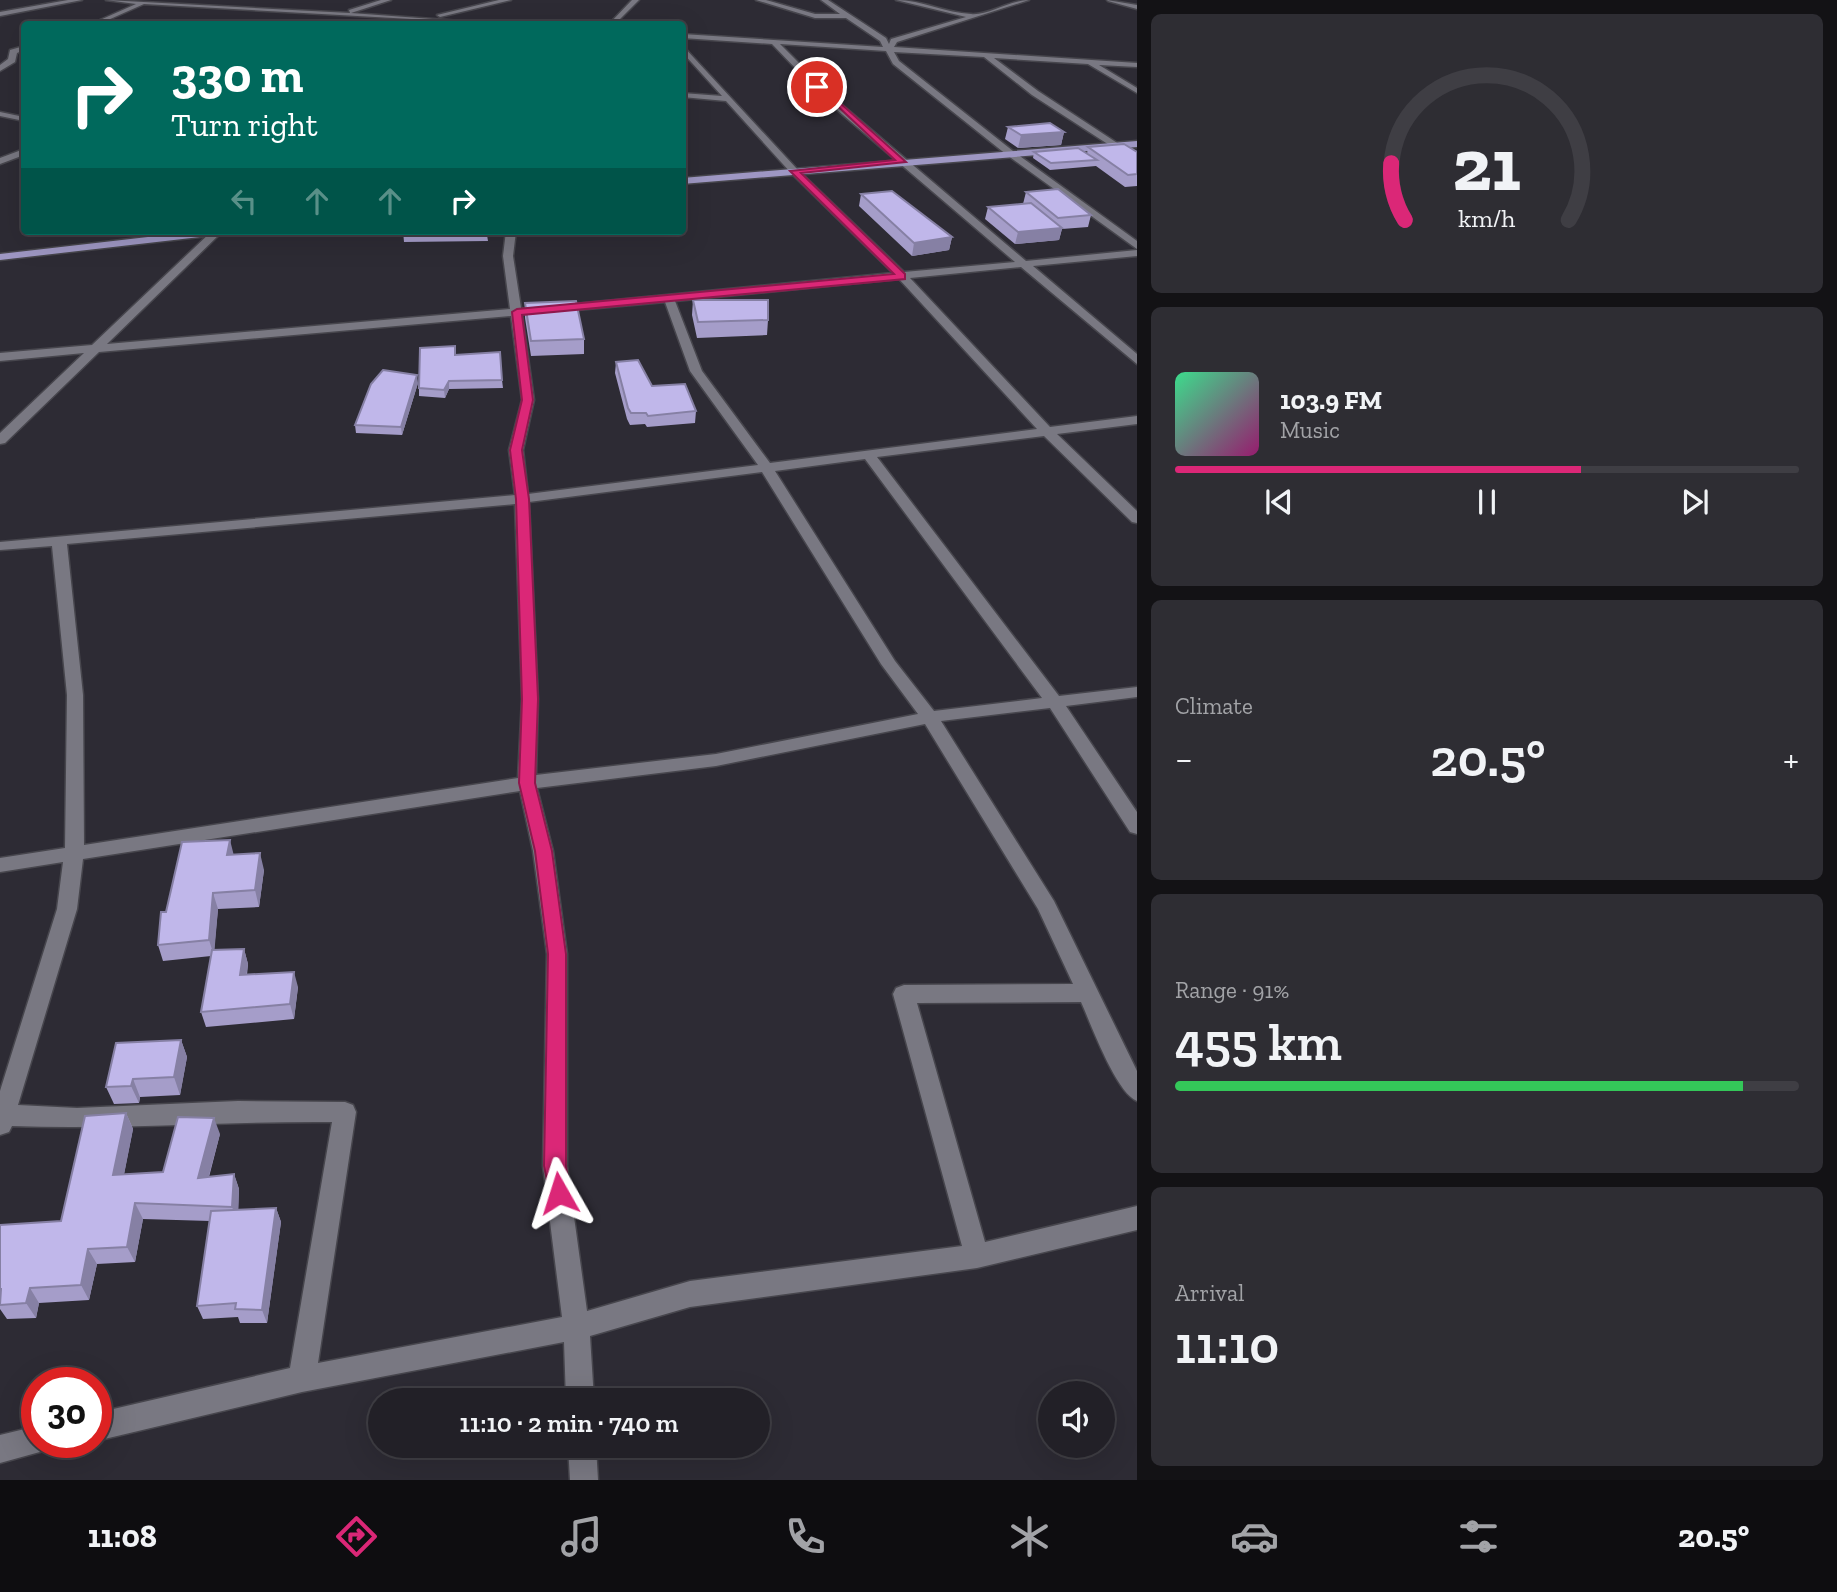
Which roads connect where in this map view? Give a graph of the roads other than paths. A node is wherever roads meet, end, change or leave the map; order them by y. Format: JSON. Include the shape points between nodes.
{"nodes":[{"id":1,"x":79,"y":0,"type":"edge"},
{"id":2,"x":109,"y":0,"type":"edge"},
{"id":3,"x":388,"y":0,"type":"edge"},
{"id":4,"x":508,"y":0,"type":"edge"},
{"id":5,"x":636,"y":0,"type":"edge"},
{"id":6,"x":760,"y":0,"type":"edge"},
{"id":7,"x":843,"y":0,"type":"edge"},
{"id":8,"x":899,"y":0,"type":"edge"},
{"id":9,"x":1026,"y":0,"type":"edge"},
{"id":10,"x":1110,"y":0,"type":"edge"},
{"id":11,"x":826,"y":1,"type":"edge"},
{"id":12,"x":148,"y":2,"type":"edge"},
{"id":13,"x":1137,"y":7,"type":"edge"},
{"id":14,"x":0,"y":14,"type":"edge"},
{"id":15,"x":340,"y":14,"type":"junction"},
{"id":16,"x":846,"y":16,"type":"junction"},
{"id":17,"x":971,"y":16,"type":"junction"},
{"id":18,"x":422,"y":20,"type":"junction"},
{"id":19,"x":101,"y":21,"type":"edge"},
{"id":20,"x":418,"y":21,"type":"edge"},
{"id":21,"x":441,"y":21,"type":"edge"},
{"id":22,"x":615,"y":21,"type":"edge"},
{"id":23,"x":686,"y":36,"type":"edge"},
{"id":24,"x":774,"y":42,"type":"junction"},
{"id":25,"x":21,"y":49,"type":"edge"},
{"id":26,"x":0,"y":50,"type":"edge"},
{"id":27,"x":890,"y":50,"type":"junction"},
{"id":28,"x":686,"y":51,"type":"edge"},
{"id":29,"x":13,"y":52,"type":"junction"},
{"id":30,"x":987,"y":55,"type":"junction"},
{"id":31,"x":1089,"y":62,"type":"junction"},
{"id":32,"x":1137,"y":65,"type":"edge"},
{"id":33,"x":0,"y":69,"type":"edge"},
{"id":34,"x":12,"y":71,"type":"dead end"},
{"id":35,"x":1137,"y":91,"type":"edge"},
{"id":36,"x":686,"y":95,"type":"edge"},
{"id":37,"x":731,"y":99,"type":"junction"},
{"id":38,"x":0,"y":114,"type":"edge"},
{"id":39,"x":21,"y":118,"type":"edge"},
{"id":40,"x":1137,"y":144,"type":"edge"},
{"id":41,"x":1114,"y":145,"type":"junction"},
{"id":42,"x":21,"y":153,"type":"edge"},
{"id":43,"x":1010,"y":153,"type":"junction"},
{"id":44,"x":1137,"y":160,"type":"edge"},
{"id":45,"x":0,"y":161,"type":"edge"},
{"id":46,"x":902,"y":162,"type":"junction"},
{"id":47,"x":794,"y":171,"type":"junction"},
{"id":48,"x":686,"y":181,"type":"edge"},
{"id":49,"x":195,"y":235,"type":"edge"},
{"id":50,"x":219,"y":235,"type":"edge"},
{"id":51,"x":511,"y":235,"type":"edge"},
{"id":52,"x":1137,"y":246,"type":"edge"},
{"id":53,"x":1137,"y":253,"type":"edge"},
{"id":54,"x":0,"y":257,"type":"edge"},
{"id":55,"x":1025,"y":264,"type":"junction"},
{"id":56,"x":901,"y":276,"type":"junction"},
{"id":57,"x":670,"y":298,"type":"junction"},
{"id":58,"x":517,"y":312,"type":"junction"},
{"id":59,"x":93,"y":348,"type":"junction"},
{"id":60,"x":0,"y":357,"type":"edge"},
{"id":61,"x":1137,"y":360,"type":"edge"},
{"id":62,"x":1137,"y":419,"type":"edge"},
{"id":63,"x":1045,"y":430,"type":"junction"},
{"id":64,"x":0,"y":440,"type":"edge"},
{"id":65,"x":867,"y":453,"type":"junction"},
{"id":66,"x":766,"y":467,"type":"junction"},
{"id":67,"x":522,"y":499,"type":"junction"},
{"id":68,"x":1137,"y":519,"type":"edge"},
{"id":69,"x":59,"y":541,"type":"junction"},
{"id":70,"x":0,"y":546,"type":"edge"},
{"id":71,"x":1137,"y":692,"type":"edge"},
{"id":72,"x":1055,"y":703,"type":"junction"},
{"id":73,"x":930,"y":718,"type":"junction"},
{"id":74,"x":527,"y":783,"type":"junction"},
{"id":75,"x":1137,"y":827,"type":"edge"},
{"id":76,"x":74,"y":855,"type":"junction"},
{"id":77,"x":0,"y":865,"type":"edge"},
{"id":78,"x":1088,"y":993,"type":"junction"},
{"id":79,"x":1137,"y":1091,"type":"edge"},
{"id":80,"x":1,"y":1119,"type":"edge"},
{"id":81,"x":1137,"y":1218,"type":"edge"},
{"id":82,"x":977,"y":1256,"type":"junction"},
{"id":83,"x":576,"y":1327,"type":"junction"},
{"id":84,"x":302,"y":1380,"type":"junction"},
{"id":85,"x":579,"y":1388,"type":"edge"},
{"id":86,"x":112,"y":1423,"type":"edge"},
{"id":87,"x":21,"y":1444,"type":"edge"},
{"id":88,"x":0,"y":1449,"type":"edge"},
{"id":89,"x":583,"y":1458,"type":"edge"},
{"id":90,"x":584,"y":1480,"type":"edge"}],
"edges":[{"from":1,"to":14,"type":"street"},
{"from":2,"to":12,"type":"street"},
{"from":3,"to":15,"type":"street"},
{"from":4,"to":18,"type":"street"},
{"from":5,"to":22,"type":"street"},
{"from":6,"to":16,"type":"street","via":[[815,16]]},
{"from":7,"to":11,"type":"street"},
{"from":8,"to":17,"type":"street"},
{"from":9,"to":17,"type":"street"},
{"from":10,"to":13,"type":"street"},
{"from":11,"to":16,"type":"street"},
{"from":12,"to":15,"type":"street"},
{"from":12,"to":19,"type":"street"},
{"from":15,"to":18,"type":"street"},
{"from":16,"to":27,"type":"street","via":[[883,40]]},
{"from":17,"to":27,"type":"street","via":[[894,41]]},
{"from":18,"to":20,"type":"street"},
{"from":18,"to":21,"type":"street"},
{"from":23,"to":24,"type":"street"},
{"from":24,"to":27,"type":"street"},
{"from":24,"to":46,"type":"street"},
{"from":25,"to":29,"type":"street"},
{"from":26,"to":29,"type":"street"},
{"from":27,"to":30,"type":"street"},
{"from":27,"to":43,"type":"street","via":[[895,62]]},
{"from":28,"to":37,"type":"street"},
{"from":29,"to":33,"type":"street","via":[[12,60]]},
{"from":30,"to":31,"type":"street"},
{"from":30,"to":41,"type":"street"},
{"from":31,"to":32,"type":"street"},
{"from":31,"to":35,"type":"street"},
{"from":33,"to":34,"type":"street"},
{"from":36,"to":37,"type":"street"},
{"from":37,"to":47,"type":"street"},
{"from":38,"to":39,"type":"street"},
{"from":40,"to":41,"type":"main road"},
{"from":41,"to":43,"type":"main road"},
{"from":41,"to":44,"type":"street"},
{"from":42,"to":45,"type":"street"},
{"from":43,"to":46,"type":"main road"},
{"from":43,"to":52,"type":"street"},
{"from":46,"to":47,"type":"main road"},
{"from":46,"to":55,"type":"street"},
{"from":47,"to":48,"type":"main road"},
{"from":47,"to":56,"type":"street"},
{"from":49,"to":54,"type":"main road"},
{"from":50,"to":59,"type":"street"},
{"from":51,"to":58,"type":"street","via":[[508,257]]},
{"from":53,"to":55,"type":"street"},
{"from":55,"to":56,"type":"street"},
{"from":55,"to":61,"type":"street"},
{"from":56,"to":57,"type":"street"},
{"from":56,"to":63,"type":"street"},
{"from":57,"to":58,"type":"street"},
{"from":57,"to":66,"type":"street","via":[[696,370]]},
{"from":58,"to":59,"type":"street"},
{"from":58,"to":67,"type":"street","via":[[528,400],[516,450]]},
{"from":59,"to":60,"type":"street"},
{"from":59,"to":64,"type":"street"},
{"from":62,"to":63,"type":"street"},
{"from":63,"to":65,"type":"street"},
{"from":63,"to":68,"type":"street"},
{"from":65,"to":66,"type":"street"},
{"from":65,"to":72,"type":"street"},
{"from":66,"to":67,"type":"street"},
{"from":66,"to":73,"type":"street","via":[[889,664]]},
{"from":67,"to":69,"type":"street"},
{"from":67,"to":74,"type":"street","via":[[530,699]]},
{"from":69,"to":70,"type":"street"},
{"from":69,"to":76,"type":"street","via":[[75,695]]},
{"from":71,"to":72,"type":"street"},
{"from":72,"to":73,"type":"street"},
{"from":72,"to":75,"type":"street"},
{"from":73,"to":74,"type":"street","via":[[716,760]]},
{"from":73,"to":78,"type":"street","via":[[1047,906]]},
{"from":74,"to":76,"type":"street"},
{"from":74,"to":83,"type":"street","via":[[543,851],[557,954],[555,1166]]},
{"from":76,"to":77,"type":"street"},
{"from":76,"to":80,"type":"street","via":[[67,909]]},
{"from":78,"to":79,"type":"street"},
{"from":78,"to":82,"type":"street","via":[[904,994]]},
{"from":80,"to":84,"type":"street","via":[[345,1112]]},
{"from":81,"to":82,"type":"street"},
{"from":82,"to":83,"type":"street","via":[[690,1294]]},
{"from":83,"to":84,"type":"street"},
{"from":83,"to":85,"type":"street"},
{"from":84,"to":86,"type":"street"},
{"from":87,"to":88,"type":"street"},
{"from":89,"to":90,"type":"street"}]}
